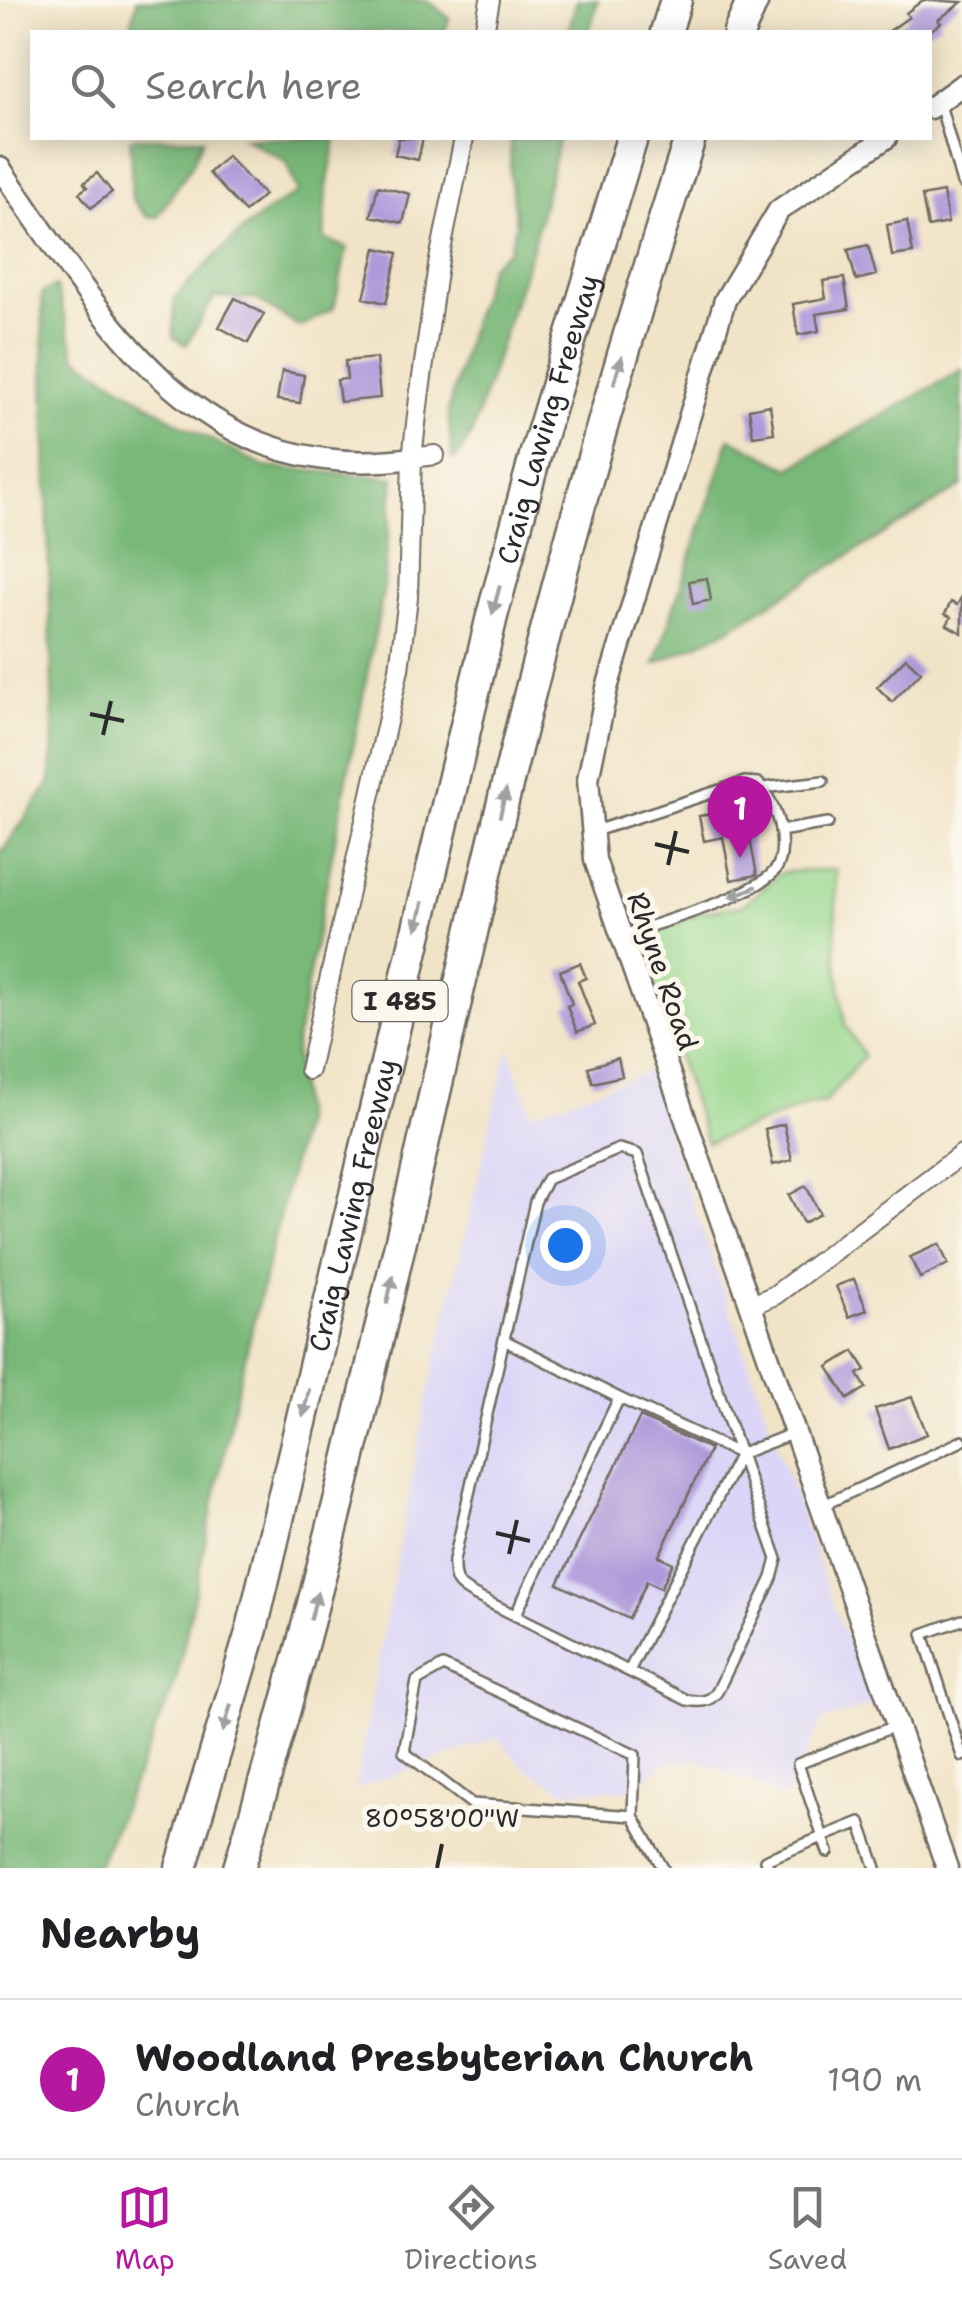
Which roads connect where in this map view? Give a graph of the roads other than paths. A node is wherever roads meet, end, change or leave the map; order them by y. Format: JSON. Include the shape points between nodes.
{"nodes":[{"id":1,"x":490,"y":0,"type":"edge"},
{"id":2,"x":659,"y":0,"type":"edge"},
{"id":3,"x":676,"y":0,"type":"edge"},
{"id":4,"x":734,"y":0,"type":"edge"},
{"id":5,"x":753,"y":0,"type":"edge"},
{"id":6,"x":484,"y":30,"type":"edge"},
{"id":7,"x":652,"y":30,"type":"edge"},
{"id":8,"x":667,"y":30,"type":"edge"},
{"id":9,"x":725,"y":30,"type":"edge"},
{"id":10,"x":741,"y":30,"type":"edge"},
{"id":11,"x":962,"y":85,"type":"edge"},
{"id":12,"x":935,"y":105,"type":"edge"},
{"id":13,"x":464,"y":140,"type":"edge"},
{"id":14,"x":628,"y":140,"type":"edge"},
{"id":15,"x":692,"y":140,"type":"edge"},
{"id":16,"x":883,"y":140,"type":"edge"},
{"id":17,"x":0,"y":168,"type":"edge"},
{"id":18,"x":962,"y":183,"type":"edge"},
{"id":19,"x":435,"y":455,"type":"dead end"},
{"id":20,"x":412,"y":458,"type":"junction"},
{"id":21,"x":823,"y":781,"type":"dead end"},
{"id":22,"x":763,"y":788,"type":"junction"},
{"id":23,"x":828,"y":823,"type":"dead end"},
{"id":24,"x":780,"y":830,"type":"junction"},
{"id":25,"x":592,"y":831,"type":"junction"},
{"id":26,"x":622,"y":936,"type":"junction"},
{"id":27,"x":309,"y":1070,"type":"dead end"},
{"id":28,"x":962,"y":1154,"type":"edge"},
{"id":29,"x":750,"y":1306,"type":"junction"},
{"id":30,"x":504,"y":1340,"type":"junction"},
{"id":31,"x":619,"y":1398,"type":"junction"},
{"id":32,"x":794,"y":1433,"type":"junction"},
{"id":33,"x":962,"y":1441,"type":"edge"},
{"id":34,"x":740,"y":1454,"type":"junction"},
{"id":35,"x":820,"y":1507,"type":"junction"},
{"id":36,"x":516,"y":1614,"type":"junction"},
{"id":37,"x":961,"y":1624,"type":"edge"},
{"id":38,"x":628,"y":1671,"type":"junction"},
{"id":39,"x":897,"y":1726,"type":"junction"},
{"id":40,"x":962,"y":1756,"type":"edge"},
{"id":41,"x":633,"y":1816,"type":"junction"},
{"id":42,"x":822,"y":1837,"type":"junction"},
{"id":43,"x":800,"y":1846,"type":"junction"},
{"id":44,"x":828,"y":1852,"type":"dead end"},
{"id":45,"x":805,"y":1860,"type":"dead end"},
{"id":46,"x":181,"y":1868,"type":"edge"},
{"id":47,"x":239,"y":1868,"type":"edge"},
{"id":48,"x":663,"y":1868,"type":"edge"},
{"id":49,"x":769,"y":1868,"type":"edge"},
{"id":50,"x":876,"y":1868,"type":"edge"},
{"id":51,"x":947,"y":1868,"type":"edge"}],
"edges":[{"from":1,"to":6,"type":"street"},
{"from":2,"to":7,"type":"highway"},
{"from":3,"to":8,"type":"highway"},
{"from":4,"to":9,"type":"highway"},
{"from":5,"to":10,"type":"highway"},
{"from":11,"to":12,"type":"street"},
{"from":12,"to":18,"type":"lane"},
{"from":13,"to":20,"type":"street","via":[[438,265]]},
{"from":14,"to":46,"type":"highway","name":"Craig Lawing Freeway","number":"I 485","one_way":true,"via":[[492,616],[252,1629]]},
{"from":47,"to":15,"type":"highway","name":"Craig Lawing Freeway","number":"I 485","one_way":true,"via":[[310,1622],[537,661]]},
{"from":16,"to":25,"type":"street","name":"Rhyne Road","via":[[779,210],[725,300],[607,688],[588,779]]},
{"from":17,"to":20,"type":"street","via":[[131,350],[206,415],[298,453],[344,461]]},
{"from":19,"to":20,"type":"street"},
{"from":20,"to":27,"type":"street","via":[[399,669]]},
{"from":21,"to":22,"type":"lane"},
{"from":22,"to":24,"type":"lane"},
{"from":22,"to":25,"type":"lane","via":[[745,782]]},
{"from":23,"to":24,"type":"lane"},
{"from":24,"to":26,"type":"lane","one_way":true,"via":[[776,868],[756,888]]},
{"from":25,"to":26,"type":"street","name":"Rhyne Road","via":[[595,860]]},
{"from":26,"to":29,"type":"street","name":"Rhyne Road"},
{"from":28,"to":29,"type":"street","via":[[776,1295]]},
{"from":29,"to":32,"type":"street","name":"Rhyne Road"},
{"from":30,"to":31,"type":"lane"},
{"from":30,"to":34,"type":"lane","via":[[547,1179],[628,1149],[637,1154]]},
{"from":30,"to":36,"type":"lane","via":[[453,1579]]},
{"from":31,"to":34,"type":"lane"},
{"from":31,"to":36,"type":"lane"},
{"from":32,"to":34,"type":"lane"},
{"from":32,"to":35,"type":"street","name":"Rhyne Road"},
{"from":33,"to":35,"type":"lane"},
{"from":34,"to":38,"type":"lane"},
{"from":34,"to":38,"type":"lane","via":[[777,1559],[717,1692],[701,1702],[688,1700]]},
{"from":35,"to":39,"type":"street","name":"Rhyne Road"},
{"from":36,"to":38,"type":"lane"},
{"from":37,"to":40,"type":"lane","via":[[923,1634]]},
{"from":39,"to":42,"type":"lane","via":[[798,1764]]},
{"from":39,"to":51,"type":"street","name":"Rhyne Road"},
{"from":41,"to":41,"type":"lane","via":[[635,1755],[443,1666],[417,1682],[404,1752],[472,1804]]},
{"from":41,"to":48,"type":"lane"},
{"from":42,"to":43,"type":"lane"},
{"from":42,"to":44,"type":"lane"},
{"from":42,"to":50,"type":"lane","via":[[860,1822]]},
{"from":43,"to":45,"type":"lane"},
{"from":43,"to":49,"type":"lane","via":[[765,1860]]}]}
